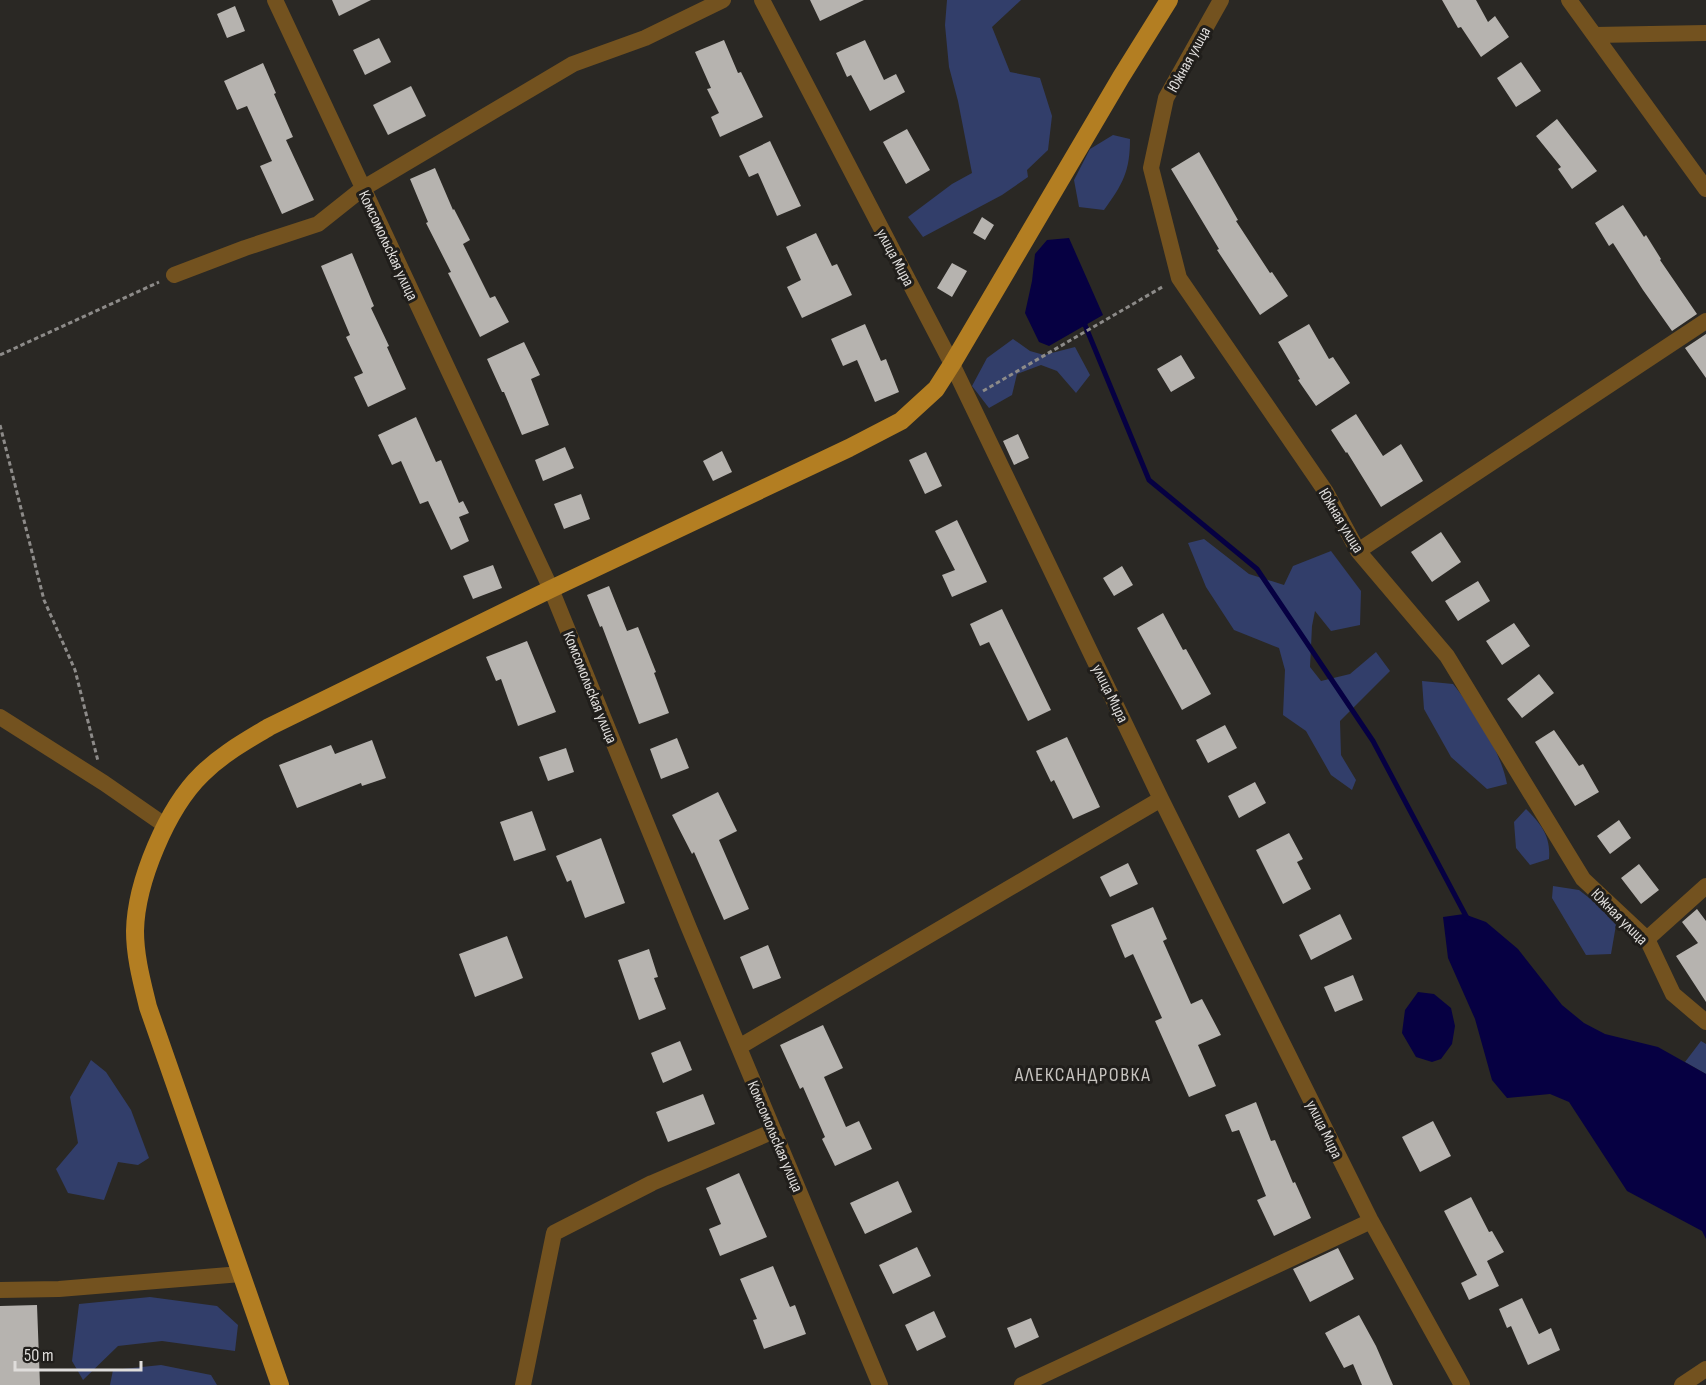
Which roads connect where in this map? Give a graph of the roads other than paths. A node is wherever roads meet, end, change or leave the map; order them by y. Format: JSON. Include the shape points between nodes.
{"nodes":[{"id":1,"x":275,"y":0,"type":"edge"},
{"id":2,"x":723,"y":0,"type":"edge"},
{"id":3,"x":762,"y":0,"type":"edge"},
{"id":4,"x":1169,"y":0,"type":"edge"},
{"id":5,"x":1221,"y":0,"type":"edge"},
{"id":6,"x":1569,"y":0,"type":"edge"},
{"id":7,"x":1706,"y":33,"type":"edge"},
{"id":8,"x":1594,"y":35,"type":"junction"},
{"id":9,"x":362,"y":189,"type":"junction"},
{"id":10,"x":1706,"y":189,"type":"edge"},
{"id":11,"x":174,"y":275,"type":"road end"},
{"id":12,"x":1706,"y":321,"type":"edge"},
{"id":13,"x":952,"y":364,"type":"junction"},
{"id":14,"x":1358,"y":550,"type":"junction"},
{"id":15,"x":551,"y":589,"type":"junction"},
{"id":16,"x":0,"y":717,"type":"edge"},
{"id":17,"x":1161,"y":799,"type":"junction"},
{"id":18,"x":166,"y":826,"type":"junction"},
{"id":19,"x":1706,"y":886,"type":"edge"},
{"id":20,"x":1647,"y":939,"type":"junction"},
{"id":21,"x":1706,"y":1022,"type":"edge"},
{"id":22,"x":739,"y":1047,"type":"junction"},
{"id":23,"x":774,"y":1131,"type":"junction"},
{"id":24,"x":1371,"y":1221,"type":"junction"},
{"id":25,"x":241,"y":1274,"type":"junction"},
{"id":26,"x":0,"y":1290,"type":"edge"},
{"id":27,"x":1706,"y":1369,"type":"edge"},
{"id":28,"x":280,"y":1385,"type":"edge"},
{"id":29,"x":523,"y":1385,"type":"edge"},
{"id":30,"x":880,"y":1385,"type":"edge"},
{"id":31,"x":1022,"y":1385,"type":"edge"},
{"id":32,"x":1462,"y":1385,"type":"edge"},
{"id":33,"x":1682,"y":1385,"type":"edge"}],
"edges":[{"from":1,"to":9,"type":"street","name":"Комсомольская улица"},
{"from":2,"to":9,"type":"street","via":[[645,38],[573,64]]},
{"from":3,"to":13,"type":"street","name":"улица Мира"},
{"from":4,"to":13,"type":"main road"},
{"from":5,"to":14,"type":"street","name":"Южная улица","via":[[1166,98],[1151,168],[1179,278],[1326,492]]},
{"from":6,"to":8,"type":"street"},
{"from":7,"to":8,"type":"street"},
{"from":8,"to":10,"type":"street"},
{"from":9,"to":11,"type":"street","via":[[318,224]]},
{"from":9,"to":15,"type":"street","name":"Комсомольская улица"},
{"from":12,"to":14,"type":"street"},
{"from":13,"to":15,"type":"main road","via":[[936,389],[901,421]]},
{"from":13,"to":17,"type":"street","name":"улица Мира"},
{"from":14,"to":20,"type":"street","name":"Южная улица","via":[[1447,656],[1583,879]]},
{"from":15,"to":18,"type":"main road","via":[[269,727],[228,752],[201,774]]},
{"from":15,"to":22,"type":"street","name":"Комсомольская улица"},
{"from":16,"to":18,"type":"street"},
{"from":17,"to":22,"type":"street"},
{"from":17,"to":24,"type":"street","name":"улица Мира"},
{"from":18,"to":25,"type":"main road","via":[[139,898],[135,931],[138,961],[148,1007]]},
{"from":19,"to":20,"type":"street"},
{"from":20,"to":21,"type":"street","name":"Южная улица","via":[[1673,994]]},
{"from":22,"to":23,"type":"street","name":"Комсомольская улица"},
{"from":23,"to":29,"type":"street","via":[[652,1183],[554,1233]]},
{"from":23,"to":30,"type":"street","name":"Комсомольская улица"},
{"from":24,"to":31,"type":"street"},
{"from":24,"to":32,"type":"street","name":"улица Мира"},
{"from":25,"to":26,"type":"street"},
{"from":25,"to":28,"type":"main road"},
{"from":27,"to":33,"type":"street"}]}
